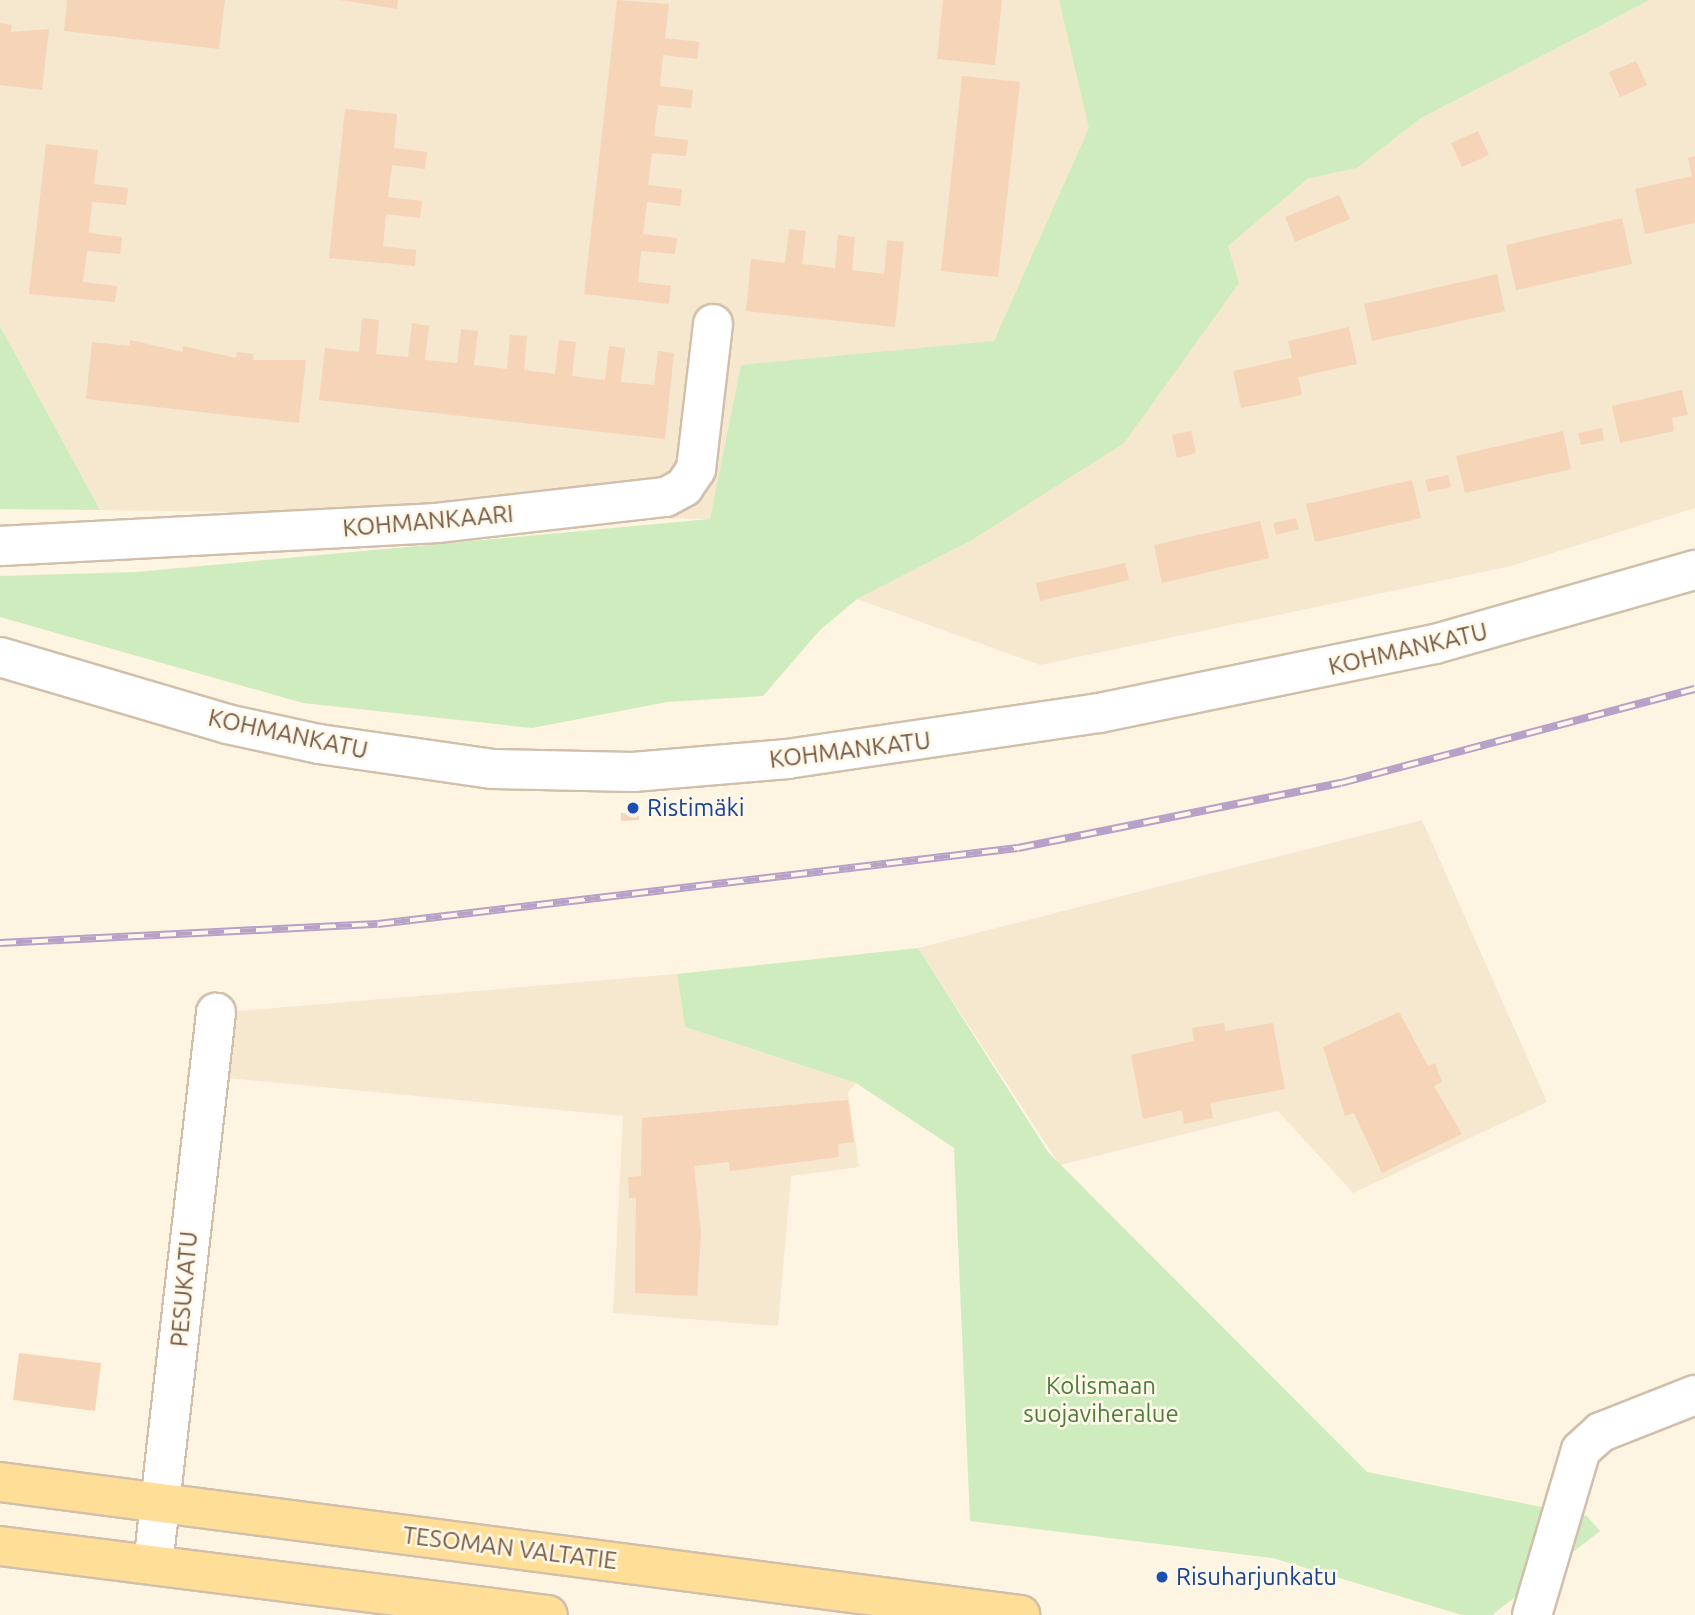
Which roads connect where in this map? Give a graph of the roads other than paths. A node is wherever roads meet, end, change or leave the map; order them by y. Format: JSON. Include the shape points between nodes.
{"nodes":[{"id":1,"x":713,"y":324,"type":"dead end"},
{"id":2,"x":0,"y":546,"type":"edge"},
{"id":3,"x":1695,"y":570,"type":"edge"},
{"id":4,"x":0,"y":657,"type":"edge"},
{"id":5,"x":216,"y":1013,"type":"dead end"},
{"id":6,"x":1695,"y":1395,"type":"edge"},
{"id":7,"x":0,"y":1482,"type":"edge"},
{"id":8,"x":160,"y":1503,"type":"junction"},
{"id":9,"x":0,"y":1545,"type":"edge"},
{"id":10,"x":153,"y":1565,"type":"junction"},
{"id":11,"x":548,"y":1615,"type":"edge"},
{"id":12,"x":1020,"y":1615,"type":"edge"},
{"id":13,"x":1532,"y":1615,"type":"edge"}],
"edges":[{"from":1,"to":2,"type":"street","name":"KOHMANKAARI","via":[[696,469],[684,487],[666,497],[437,523]]},
{"from":3,"to":4,"type":"street","name":"KOHMANKATU","via":[[1435,644],[1099,713],[812,755],[633,772],[493,769],[319,744],[227,724]]},
{"from":5,"to":8,"type":"street","name":"PESUKATU"},
{"from":6,"to":13,"type":"street","via":[[1601,1432],[1581,1450]]},
{"from":7,"to":8,"type":"main road","name":"TESOMAN VALTATIE"},
{"from":8,"to":10,"type":"street","name":"PESUKATU"},
{"from":8,"to":12,"type":"main road","name":"TESOMAN VALTATIE"},
{"from":9,"to":10,"type":"main road"},
{"from":10,"to":11,"type":"main road"}]}
